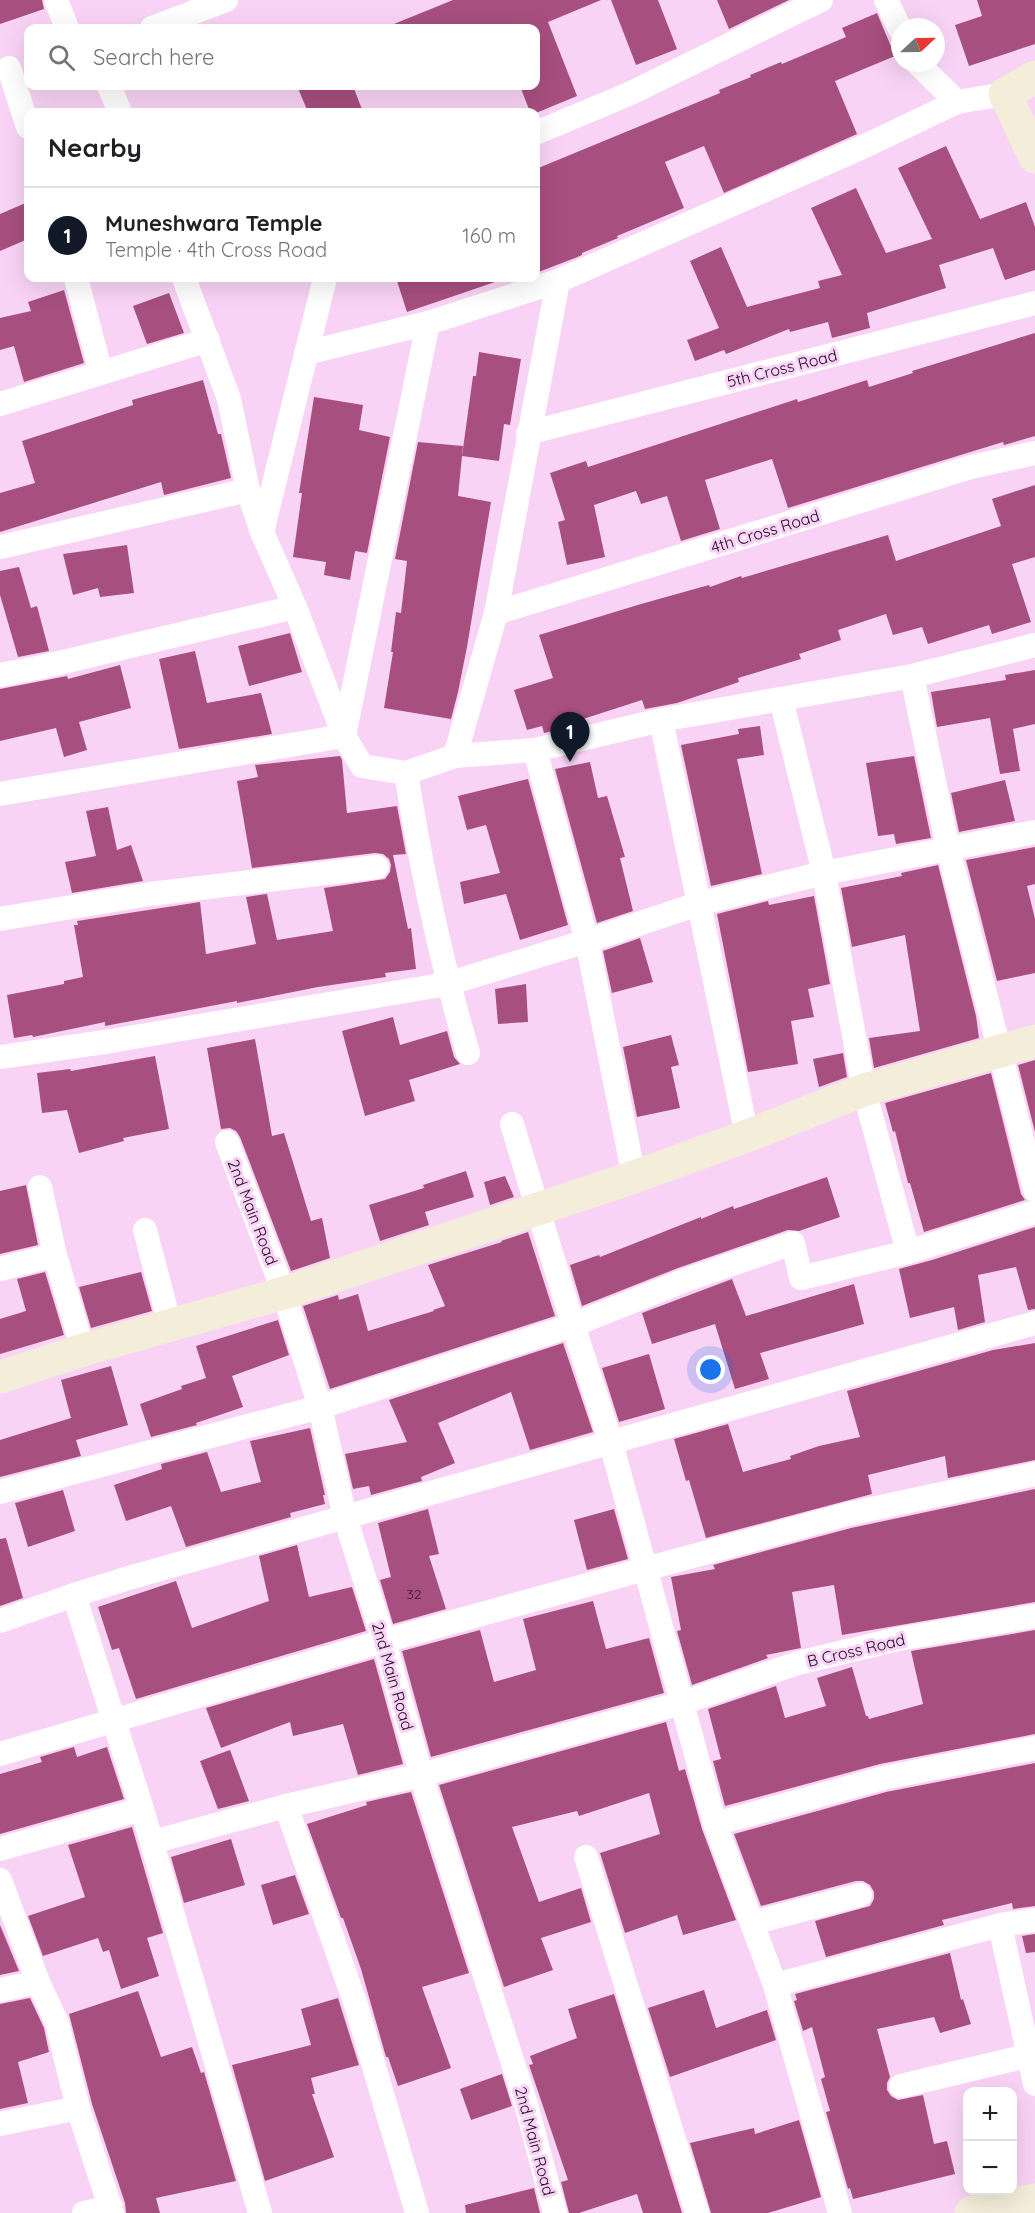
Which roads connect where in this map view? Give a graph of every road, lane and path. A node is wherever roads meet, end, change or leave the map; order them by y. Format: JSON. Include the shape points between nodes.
{"nodes":[{"id":1,"x":56,"y":0,"type":"edge"},
{"id":2,"x":226,"y":0,"type":"edge"},
{"id":3,"x":821,"y":0,"type":"edge"},
{"id":4,"x":886,"y":0,"type":"edge"},
{"id":5,"x":895,"y":18,"type":"edge"},
{"id":6,"x":65,"y":24,"type":"edge"},
{"id":7,"x":163,"y":24,"type":"edge"},
{"id":8,"x":13,"y":68,"type":"edge"},
{"id":9,"x":926,"y":72,"type":"edge"},
{"id":10,"x":1035,"y":77,"type":"edge"},
{"id":11,"x":112,"y":90,"type":"edge"},
{"id":12,"x":1005,"y":94,"type":"junction"},
{"id":13,"x":957,"y":102,"type":"junction"},
{"id":14,"x":118,"y":108,"type":"edge"},
{"id":15,"x":24,"y":111,"type":"edge"},
{"id":16,"x":540,"y":131,"type":"edge"},
{"id":17,"x":1035,"y":157,"type":"edge"},
{"id":18,"x":558,"y":281,"type":"junction"},
{"id":19,"x":77,"y":282,"type":"edge"},
{"id":20,"x":188,"y":282,"type":"edge"},
{"id":21,"x":324,"y":282,"type":"edge"},
{"id":22,"x":1035,"y":303,"type":"edge"},
{"id":23,"x":428,"y":323,"type":"junction"},
{"id":24,"x":208,"y":340,"type":"junction"},
{"id":25,"x":306,"y":353,"type":"junction"},
{"id":26,"x":101,"y":373,"type":"junction"},
{"id":27,"x":0,"y":404,"type":"edge"},
{"id":28,"x":528,"y":433,"type":"junction"},
{"id":29,"x":1035,"y":453,"type":"edge"},
{"id":30,"x":248,"y":490,"type":"junction"},
{"id":31,"x":262,"y":532,"type":"junction"},
{"id":32,"x":0,"y":547,"type":"edge"},
{"id":33,"x":295,"y":607,"type":"junction"},
{"id":34,"x":496,"y":613,"type":"junction"},
{"id":35,"x":1035,"y":645,"type":"edge"},
{"id":36,"x":0,"y":675,"type":"edge"},
{"id":37,"x":912,"y":676,"type":"junction"},
{"id":38,"x":782,"y":699,"type":"junction"},
{"id":39,"x":661,"y":720,"type":"junction"},
{"id":40,"x":344,"y":736,"type":"junction"},
{"id":41,"x":535,"y":750,"type":"junction"},
{"id":42,"x":455,"y":756,"type":"junction"},
{"id":43,"x":406,"y":773,"type":"junction"},
{"id":44,"x":0,"y":794,"type":"edge"},
{"id":45,"x":1035,"y":832,"type":"edge"},
{"id":46,"x":948,"y":848,"type":"junction"},
{"id":47,"x":377,"y":867,"type":"dead end"},
{"id":48,"x":824,"y":873,"type":"junction"},
{"id":49,"x":698,"y":904,"type":"junction"},
{"id":50,"x":0,"y":919,"type":"edge"},
{"id":51,"x":587,"y":941,"type":"junction"},
{"id":52,"x":447,"y":984,"type":"junction"},
{"id":53,"x":1035,"y":1041,"type":"edge"},
{"id":54,"x":468,"y":1053,"type":"dead end"},
{"id":55,"x":999,"y":1053,"type":"junction"},
{"id":56,"x":0,"y":1057,"type":"edge"},
{"id":57,"x":864,"y":1090,"type":"junction"},
{"id":58,"x":512,"y":1124,"type":"dead end"},
{"id":59,"x":747,"y":1136,"type":"junction"},
{"id":60,"x":227,"y":1142,"type":"dead end"},
{"id":61,"x":634,"y":1177,"type":"junction"},
{"id":62,"x":40,"y":1187,"type":"dead end"},
{"id":63,"x":1035,"y":1190,"type":"edge"},
{"id":64,"x":539,"y":1210,"type":"junction"},
{"id":65,"x":1035,"y":1212,"type":"edge"},
{"id":66,"x":145,"y":1230,"type":"dead end"},
{"id":67,"x":908,"y":1252,"type":"junction"},
{"id":68,"x":55,"y":1255,"type":"junction"},
{"id":69,"x":0,"y":1269,"type":"edge"},
{"id":70,"x":284,"y":1293,"type":"junction"},
{"id":71,"x":1035,"y":1323,"type":"edge"},
{"id":72,"x":170,"y":1325,"type":"junction"},
{"id":73,"x":573,"y":1325,"type":"junction"},
{"id":74,"x":83,"y":1350,"type":"junction"},
{"id":75,"x":0,"y":1377,"type":"edge"},
{"id":76,"x":320,"y":1407,"type":"junction"},
{"id":77,"x":611,"y":1443,"type":"junction"},
{"id":78,"x":1035,"y":1474,"type":"edge"},
{"id":79,"x":0,"y":1492,"type":"edge"},
{"id":80,"x":345,"y":1516,"type":"junction"},
{"id":81,"x":645,"y":1569,"type":"junction"},
{"id":82,"x":74,"y":1595,"type":"junction"},
{"id":83,"x":1035,"y":1616,"type":"edge"},
{"id":84,"x":0,"y":1622,"type":"edge"},
{"id":85,"x":384,"y":1641,"type":"junction"},
{"id":86,"x":682,"y":1703,"type":"junction"},
{"id":87,"x":113,"y":1721,"type":"junction"},
{"id":88,"x":1035,"y":1748,"type":"edge"},
{"id":89,"x":0,"y":1754,"type":"edge"},
{"id":90,"x":422,"y":1774,"type":"junction"},
{"id":91,"x":286,"y":1806,"type":"junction"},
{"id":92,"x":142,"y":1809,"type":"junction"},
{"id":93,"x":715,"y":1824,"type":"junction"},
{"id":94,"x":152,"y":1842,"type":"junction"},
{"id":95,"x":0,"y":1849,"type":"edge"},
{"id":96,"x":586,"y":1857,"type":"dead end"},
{"id":97,"x":0,"y":1880,"type":"edge"},
{"id":98,"x":860,"y":1895,"type":"dead end"},
{"id":99,"x":1035,"y":1920,"type":"edge"},
{"id":100,"x":752,"y":1923,"type":"junction"},
{"id":101,"x":1000,"y":1925,"type":"junction"},
{"id":102,"x":38,"y":1982,"type":"junction"},
{"id":103,"x":775,"y":1985,"type":"junction"},
{"id":104,"x":0,"y":1990,"type":"edge"},
{"id":105,"x":1032,"y":2054,"type":"edge"},
{"id":106,"x":1035,"y":2084,"type":"edge"},
{"id":107,"x":901,"y":2086,"type":"dead end"},
{"id":108,"x":78,"y":2108,"type":"junction"},
{"id":109,"x":0,"y":2124,"type":"edge"},
{"id":110,"x":1035,"y":2200,"type":"edge"},
{"id":111,"x":111,"y":2210,"type":"edge"},
{"id":112,"x":84,"y":2213,"type":"edge"},
{"id":113,"x":260,"y":2213,"type":"edge"},
{"id":114,"x":417,"y":2213,"type":"edge"},
{"id":115,"x":555,"y":2213,"type":"edge"},
{"id":116,"x":697,"y":2213,"type":"edge"},
{"id":117,"x":840,"y":2213,"type":"edge"},
{"id":118,"x":971,"y":2213,"type":"edge"}],
"edges":[{"from":1,"to":6,"type":"street"},
{"from":2,"to":7,"type":"street"},
{"from":3,"to":16,"type":"street","via":[[631,93]]},
{"from":4,"to":5,"type":"street"},
{"from":8,"to":15,"type":"street"},
{"from":9,"to":13,"type":"street"},
{"from":10,"to":12,"type":"street"},
{"from":11,"to":14,"type":"street"},
{"from":12,"to":13,"type":"street"},
{"from":12,"to":17,"type":"street"},
{"from":13,"to":18,"type":"street"},
{"from":18,"to":23,"type":"street"},
{"from":18,"to":28,"type":"street"},
{"from":19,"to":26,"type":"street"},
{"from":20,"to":24,"type":"street"},
{"from":21,"to":25,"type":"street"},
{"from":22,"to":28,"type":"street","name":"5th Cross Road"},
{"from":23,"to":25,"type":"street"},
{"from":23,"to":40,"type":"street"},
{"from":24,"to":26,"type":"street"},
{"from":24,"to":30,"type":"street","via":[[229,399]]},
{"from":25,"to":31,"type":"street"},
{"from":26,"to":27,"type":"street"},
{"from":28,"to":34,"type":"street"},
{"from":29,"to":34,"type":"street","name":"4th Cross Road","via":[[971,467]]},
{"from":30,"to":31,"type":"street"},
{"from":30,"to":32,"type":"street"},
{"from":31,"to":33,"type":"street"},
{"from":33,"to":36,"type":"street"},
{"from":33,"to":40,"type":"street"},
{"from":34,"to":42,"type":"street"},
{"from":35,"to":37,"type":"street"},
{"from":37,"to":38,"type":"street"},
{"from":37,"to":46,"type":"street"},
{"from":38,"to":39,"type":"street"},
{"from":38,"to":48,"type":"street"},
{"from":39,"to":41,"type":"street"},
{"from":39,"to":49,"type":"street"},
{"from":40,"to":43,"type":"street","via":[[362,765]]},
{"from":40,"to":44,"type":"street"},
{"from":41,"to":42,"type":"street"},
{"from":41,"to":51,"type":"street"},
{"from":42,"to":43,"type":"street"},
{"from":43,"to":52,"type":"street"},
{"from":45,"to":46,"type":"street"},
{"from":46,"to":48,"type":"street"},
{"from":46,"to":55,"type":"street"},
{"from":47,"to":50,"type":"street","via":[[150,894]]},
{"from":48,"to":49,"type":"street"},
{"from":48,"to":57,"type":"street"},
{"from":49,"to":51,"type":"street"},
{"from":49,"to":59,"type":"street"},
{"from":51,"to":52,"type":"street"},
{"from":51,"to":61,"type":"street"},
{"from":52,"to":54,"type":"street"},
{"from":52,"to":56,"type":"street"},
{"from":53,"to":55,"type":"street"},
{"from":55,"to":57,"type":"street"},
{"from":55,"to":63,"type":"street"},
{"from":57,"to":59,"type":"street"},
{"from":57,"to":67,"type":"street"},
{"from":58,"to":64,"type":"street"},
{"from":59,"to":61,"type":"street"},
{"from":60,"to":70,"type":"street","name":"2nd Main Road"},
{"from":61,"to":64,"type":"street"},
{"from":62,"to":68,"type":"street"},
{"from":64,"to":70,"type":"street"},
{"from":64,"to":73,"type":"street"},
{"from":65,"to":67,"type":"street"},
{"from":66,"to":72,"type":"street"},
{"from":67,"to":73,"type":"street","via":[[801,1278],[793,1243]]},
{"from":68,"to":69,"type":"street"},
{"from":68,"to":74,"type":"street"},
{"from":70,"to":72,"type":"street"},
{"from":70,"to":76,"type":"street","name":"2nd Main Road"},
{"from":71,"to":77,"type":"street"},
{"from":72,"to":74,"type":"street"},
{"from":73,"to":76,"type":"street"},
{"from":73,"to":77,"type":"street"},
{"from":74,"to":75,"type":"street"},
{"from":76,"to":79,"type":"street"},
{"from":76,"to":80,"type":"street","name":"2nd Main Road"},
{"from":77,"to":80,"type":"street"},
{"from":77,"to":81,"type":"street"},
{"from":78,"to":81,"type":"street","via":[[849,1514]]},
{"from":80,"to":82,"type":"street"},
{"from":80,"to":85,"type":"street","name":"2nd Main Road"},
{"from":81,"to":85,"type":"street"},
{"from":81,"to":86,"type":"street"},
{"from":82,"to":84,"type":"street"},
{"from":82,"to":87,"type":"street"},
{"from":83,"to":86,"type":"street","name":"B Cross Road","via":[[898,1639],[798,1663]]},
{"from":85,"to":87,"type":"street"},
{"from":85,"to":90,"type":"street","name":"2nd Main Road"},
{"from":86,"to":90,"type":"street","name":"B Cross Road"},
{"from":86,"to":93,"type":"street"},
{"from":87,"to":89,"type":"street"},
{"from":87,"to":92,"type":"street"},
{"from":88,"to":93,"type":"street","via":[[882,1778]]},
{"from":90,"to":91,"type":"street","name":"B Cross Road"},
{"from":90,"to":115,"type":"street","name":"2nd Main Road","via":[[526,2104]]},
{"from":91,"to":94,"type":"street","name":"B Cross Road"},
{"from":91,"to":114,"type":"street","via":[[356,2005]]},
{"from":92,"to":94,"type":"street"},
{"from":92,"to":95,"type":"street"},
{"from":93,"to":100,"type":"street"},
{"from":94,"to":113,"type":"street"},
{"from":96,"to":116,"type":"street"},
{"from":97,"to":102,"type":"street"},
{"from":98,"to":100,"type":"street"},
{"from":99,"to":101,"type":"street"},
{"from":100,"to":103,"type":"street"},
{"from":101,"to":103,"type":"street"},
{"from":101,"to":105,"type":"street"},
{"from":102,"to":104,"type":"street"},
{"from":102,"to":108,"type":"street","via":[[57,2024]]},
{"from":103,"to":117,"type":"street"},
{"from":105,"to":106,"type":"street"},
{"from":105,"to":107,"type":"street"},
{"from":108,"to":109,"type":"street"},
{"from":108,"to":111,"type":"street"},
{"from":110,"to":118,"type":"street"},
{"from":111,"to":112,"type":"street"}]}
